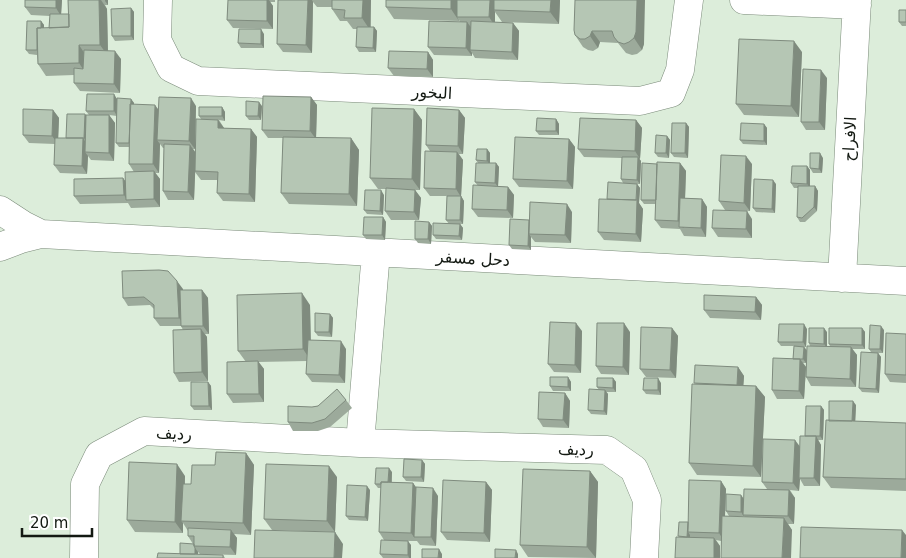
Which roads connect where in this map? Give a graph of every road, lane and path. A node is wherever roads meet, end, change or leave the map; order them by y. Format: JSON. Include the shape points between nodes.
{"nodes":[{"id":1,"x":158,"y":0,"type":"edge"},
{"id":2,"x":689,"y":0,"type":"edge"},
{"id":3,"x":744,"y":0,"type":"edge"},
{"id":4,"x":857,"y":2,"type":"edge"},
{"id":5,"x":0,"y":210,"type":"edge"},
{"id":6,"x":41,"y":234,"type":"junction"},
{"id":7,"x":0,"y":247,"type":"edge"},
{"id":8,"x":376,"y":252,"type":"junction"},
{"id":9,"x":842,"y":278,"type":"junction"},
{"id":10,"x":906,"y":281,"type":"edge"},
{"id":11,"x":360,"y":443,"type":"junction"},
{"id":12,"x":84,"y":558,"type":"edge"},
{"id":13,"x":644,"y":558,"type":"edge"}],
"edges":[{"from":1,"to":2,"type":"street","name":"البخور","via":[[157,40],[170,68],[198,81],[640,101],[671,93],[680,70]]},
{"from":3,"to":4,"type":"street"},
{"from":4,"to":9,"type":"street","name":"الافراح"},
{"from":5,"to":6,"type":"street","name":"دحل مسفر"},
{"from":6,"to":7,"type":"street","name":"دحل مسفر"},
{"from":6,"to":8,"type":"street","name":"دحل مسفر"},
{"from":8,"to":9,"type":"street","name":"دحل مسفر"},
{"from":8,"to":11,"type":"street"},
{"from":9,"to":10,"type":"street","name":"دحل مسفر"},
{"from":11,"to":12,"type":"street","name":"رديف","via":[[144,431],[99,455],[85,484]]},
{"from":11,"to":13,"type":"street","name":"رديف","via":[[607,450],[634,469],[647,500]]}]}
